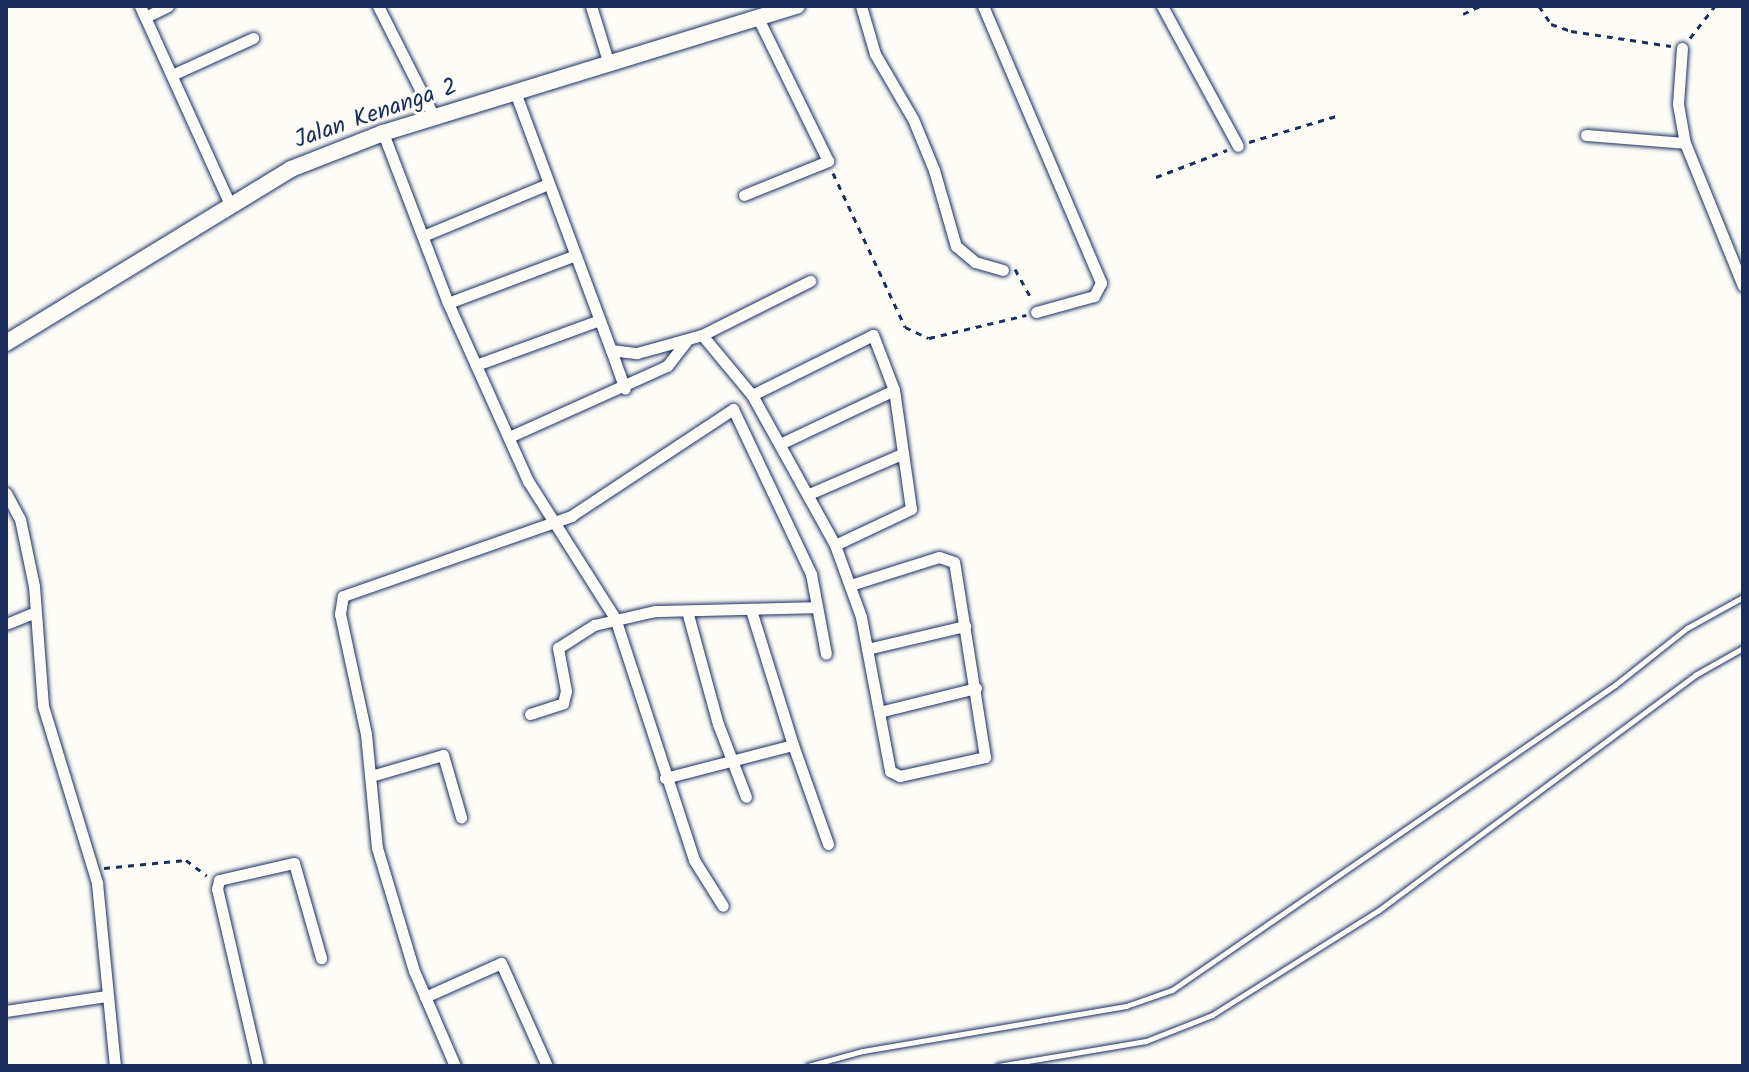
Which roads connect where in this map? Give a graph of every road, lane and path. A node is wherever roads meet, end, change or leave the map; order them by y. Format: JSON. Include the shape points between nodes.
{"nodes":[{"id":1,"x":168,"y":6,"type":"edge"},
{"id":2,"x":378,"y":6,"type":"edge"},
{"id":3,"x":591,"y":6,"type":"edge"},
{"id":4,"x":797,"y":6,"type":"edge"},
{"id":5,"x":861,"y":6,"type":"edge"},
{"id":6,"x":983,"y":6,"type":"edge"},
{"id":7,"x":1162,"y":6,"type":"edge"},
{"id":8,"x":1480,"y":6,"type":"edge"},
{"id":9,"x":1539,"y":6,"type":"edge"},
{"id":10,"x":1715,"y":6,"type":"edge"},
{"id":11,"x":142,"y":12,"type":"edge"},
{"id":12,"x":1463,"y":14,"type":"dead end"},
{"id":13,"x":758,"y":18,"type":"junction"},
{"id":14,"x":253,"y":38,"type":"dead end"},
{"id":15,"x":1682,"y":48,"type":"junction"},
{"id":16,"x":609,"y":64,"type":"junction"},
{"id":17,"x":174,"y":74,"type":"junction"},
{"id":18,"x":515,"y":92,"type":"junction"},
{"id":19,"x":1336,"y":116,"type":"dead end"},
{"id":20,"x":434,"y":117,"type":"junction"},
{"id":21,"x":383,"y":133,"type":"junction"},
{"id":22,"x":1586,"y":135,"type":"dead end"},
{"id":23,"x":1685,"y":143,"type":"junction"},
{"id":24,"x":1238,"y":146,"type":"junction"},
{"id":25,"x":828,"y":161,"type":"junction"},
{"id":26,"x":1156,"y":177,"type":"dead end"},
{"id":27,"x":548,"y":184,"type":"junction"},
{"id":28,"x":744,"y":195,"type":"dead end"},
{"id":29,"x":230,"y":204,"type":"junction"},
{"id":30,"x":423,"y":236,"type":"junction"},
{"id":31,"x":573,"y":256,"type":"junction"},
{"id":32,"x":1003,"y":270,"type":"joint"},
{"id":33,"x":810,"y":281,"type":"dead end"},
{"id":34,"x":1742,"y":281,"type":"edge"},
{"id":35,"x":448,"y":303,"type":"junction"},
{"id":36,"x":1036,"y":312,"type":"junction"},
{"id":37,"x":597,"y":321,"type":"junction"},
{"id":38,"x":702,"y":335,"type":"junction"},
{"id":39,"x":688,"y":339,"type":"junction"},
{"id":40,"x":6,"y":343,"type":"edge"},
{"id":41,"x":611,"y":350,"type":"junction"},
{"id":42,"x":476,"y":365,"type":"junction"},
{"id":43,"x":625,"y":389,"type":"junction"},
{"id":44,"x":894,"y":390,"type":"junction"},
{"id":45,"x":752,"y":395,"type":"junction"},
{"id":46,"x":509,"y":437,"type":"junction"},
{"id":47,"x":782,"y":443,"type":"junction"},
{"id":48,"x":902,"y":454,"type":"junction"},
{"id":49,"x":6,"y":493,"type":"edge"},
{"id":50,"x":809,"y":494,"type":"junction"},
{"id":51,"x":20,"y":519,"type":"junction"},
{"id":52,"x":553,"y":521,"type":"junction"},
{"id":53,"x":6,"y":525,"type":"edge"},
{"id":54,"x":835,"y":545,"type":"junction"},
{"id":55,"x":850,"y":585,"type":"junction"},
{"id":56,"x":1743,"y":597,"type":"edge"},
{"id":57,"x":817,"y":607,"type":"junction"},
{"id":58,"x":751,"y":610,"type":"junction"},
{"id":59,"x":687,"y":611,"type":"junction"},
{"id":60,"x":35,"y":612,"type":"junction"},
{"id":61,"x":615,"y":618,"type":"junction"},
{"id":62,"x":6,"y":624,"type":"edge"},
{"id":63,"x":965,"y":626,"type":"junction"},
{"id":64,"x":1743,"y":648,"type":"edge"},
{"id":65,"x":867,"y":649,"type":"junction"},
{"id":66,"x":826,"y":654,"type":"dead end"},
{"id":67,"x":976,"y":688,"type":"junction"},
{"id":68,"x":879,"y":712,"type":"junction"},
{"id":69,"x":530,"y":714,"type":"dead end"},
{"id":70,"x":793,"y":745,"type":"junction"},
{"id":71,"x":734,"y":762,"type":"junction"},
{"id":72,"x":371,"y":776,"type":"junction"},
{"id":73,"x":665,"y":778,"type":"junction"},
{"id":74,"x":746,"y":797,"type":"dead end"},
{"id":75,"x":461,"y":817,"type":"dead end"},
{"id":76,"x":828,"y":844,"type":"dead end"},
{"id":77,"x":92,"y":868,"type":"junction"},
{"id":78,"x":217,"y":884,"type":"junction"},
{"id":79,"x":723,"y":906,"type":"dead end"},
{"id":80,"x":321,"y":958,"type":"dead end"},
{"id":81,"x":106,"y":996,"type":"junction"},
{"id":82,"x":425,"y":997,"type":"junction"},
{"id":83,"x":6,"y":1011,"type":"edge"},
{"id":84,"x":115,"y":1066,"type":"edge"},
{"id":85,"x":258,"y":1066,"type":"edge"},
{"id":86,"x":455,"y":1066,"type":"edge"},
{"id":87,"x":547,"y":1066,"type":"edge"},
{"id":88,"x":808,"y":1066,"type":"edge"},
{"id":89,"x":998,"y":1066,"type":"edge"}],
"edges":[{"from":1,"to":11,"type":"street"},
{"from":2,"to":20,"type":"street"},
{"from":3,"to":16,"type":"street"},
{"from":4,"to":13,"type":"main road","name":"Jalan Kenanga 2"},
{"from":5,"to":32,"type":"street","via":[[875,54],[913,119],[934,170],[956,246],[975,262]]},
{"from":6,"to":36,"type":"street","via":[[1101,283],[1094,296]]},
{"from":7,"to":24,"type":"street"},
{"from":8,"to":12,"type":"path"},
{"from":9,"to":15,"type":"path","via":[[1551,24],[1571,31]]},
{"from":10,"to":15,"type":"path"},
{"from":11,"to":17,"type":"street"},
{"from":13,"to":16,"type":"main road","name":"Jalan Kenanga 2"},
{"from":13,"to":25,"type":"street"},
{"from":14,"to":17,"type":"street"},
{"from":15,"to":23,"type":"street","via":[[1678,104]]},
{"from":16,"to":18,"type":"main road","name":"Jalan Kenanga 2"},
{"from":17,"to":29,"type":"street"},
{"from":18,"to":20,"type":"main road","name":"Jalan Kenanga 2"},
{"from":18,"to":27,"type":"street"},
{"from":19,"to":24,"type":"path"},
{"from":20,"to":21,"type":"main road","name":"Jalan Kenanga 2"},
{"from":21,"to":29,"type":"main road","name":"Jalan Kenanga 2","via":[[291,169]]},
{"from":21,"to":30,"type":"street"},
{"from":22,"to":23,"type":"street"},
{"from":23,"to":34,"type":"street"},
{"from":24,"to":26,"type":"path"},
{"from":25,"to":28,"type":"street"},
{"from":25,"to":36,"type":"path","via":[[905,327],[929,338]]},
{"from":27,"to":30,"type":"street"},
{"from":27,"to":31,"type":"street"},
{"from":29,"to":40,"type":"main road","name":"Jalan Kenanga 2"},
{"from":30,"to":35,"type":"street"},
{"from":31,"to":35,"type":"street"},
{"from":31,"to":37,"type":"street"},
{"from":32,"to":36,"type":"path","via":[[1020,271]]},
{"from":33,"to":38,"type":"street"},
{"from":35,"to":42,"type":"street"},
{"from":37,"to":41,"type":"street"},
{"from":37,"to":42,"type":"street"},
{"from":38,"to":39,"type":"street"},
{"from":38,"to":45,"type":"street"},
{"from":39,"to":41,"type":"street","via":[[637,353]]},
{"from":39,"to":43,"type":"street","via":[[667,366]]},
{"from":41,"to":43,"type":"street"},
{"from":42,"to":46,"type":"street"},
{"from":43,"to":46,"type":"street"},
{"from":44,"to":45,"type":"street","via":[[870,334]]},
{"from":44,"to":47,"type":"street"},
{"from":44,"to":48,"type":"street"},
{"from":45,"to":47,"type":"street"},
{"from":46,"to":52,"type":"street"},
{"from":47,"to":50,"type":"street"},
{"from":48,"to":50,"type":"street"},
{"from":48,"to":54,"type":"street","via":[[911,509]]},
{"from":49,"to":51,"type":"street"},
{"from":50,"to":54,"type":"street"},
{"from":51,"to":53,"type":"street"},
{"from":51,"to":60,"type":"street"},
{"from":52,"to":57,"type":"street","via":[[571,516],[733,409],[811,574]]},
{"from":52,"to":61,"type":"street"},
{"from":52,"to":72,"type":"street","via":[[343,596],[340,614]]},
{"from":54,"to":55,"type":"street"},
{"from":55,"to":63,"type":"street","via":[[948,557],[954,562]]},
{"from":55,"to":65,"type":"street"},
{"from":56,"to":88,"type":"lane","via":[[1687,628],[1615,685],[1172,990],[1126,1006],[863,1051]]},
{"from":57,"to":58,"type":"street"},
{"from":57,"to":66,"type":"street"},
{"from":58,"to":59,"type":"street"},
{"from":58,"to":70,"type":"street"},
{"from":59,"to":61,"type":"street"},
{"from":59,"to":71,"type":"street"},
{"from":60,"to":62,"type":"street"},
{"from":60,"to":77,"type":"street","via":[[43,706]]},
{"from":61,"to":69,"type":"street","via":[[560,643],[566,698],[559,706]]},
{"from":61,"to":73,"type":"street"},
{"from":63,"to":65,"type":"street"},
{"from":63,"to":67,"type":"street"},
{"from":64,"to":89,"type":"lane","via":[[1695,675],[1379,910],[1212,1015],[1146,1041]]},
{"from":65,"to":68,"type":"street"},
{"from":67,"to":68,"type":"street"},
{"from":67,"to":68,"type":"street","via":[[988,751],[980,758],[895,775]]},
{"from":70,"to":71,"type":"street"},
{"from":70,"to":76,"type":"street"},
{"from":71,"to":73,"type":"street"},
{"from":71,"to":74,"type":"street"},
{"from":72,"to":75,"type":"street","via":[[443,755]]},
{"from":72,"to":82,"type":"street","via":[[377,848]]},
{"from":73,"to":79,"type":"street","via":[[694,860]]},
{"from":77,"to":78,"type":"path","via":[[186,860]]},
{"from":77,"to":81,"type":"street","via":[[104,919]]},
{"from":78,"to":80,"type":"street","via":[[223,877],[294,863]]},
{"from":78,"to":85,"type":"street"},
{"from":81,"to":83,"type":"street"},
{"from":81,"to":84,"type":"street"},
{"from":82,"to":86,"type":"street"},
{"from":82,"to":87,"type":"street","via":[[501,963]]}]}
